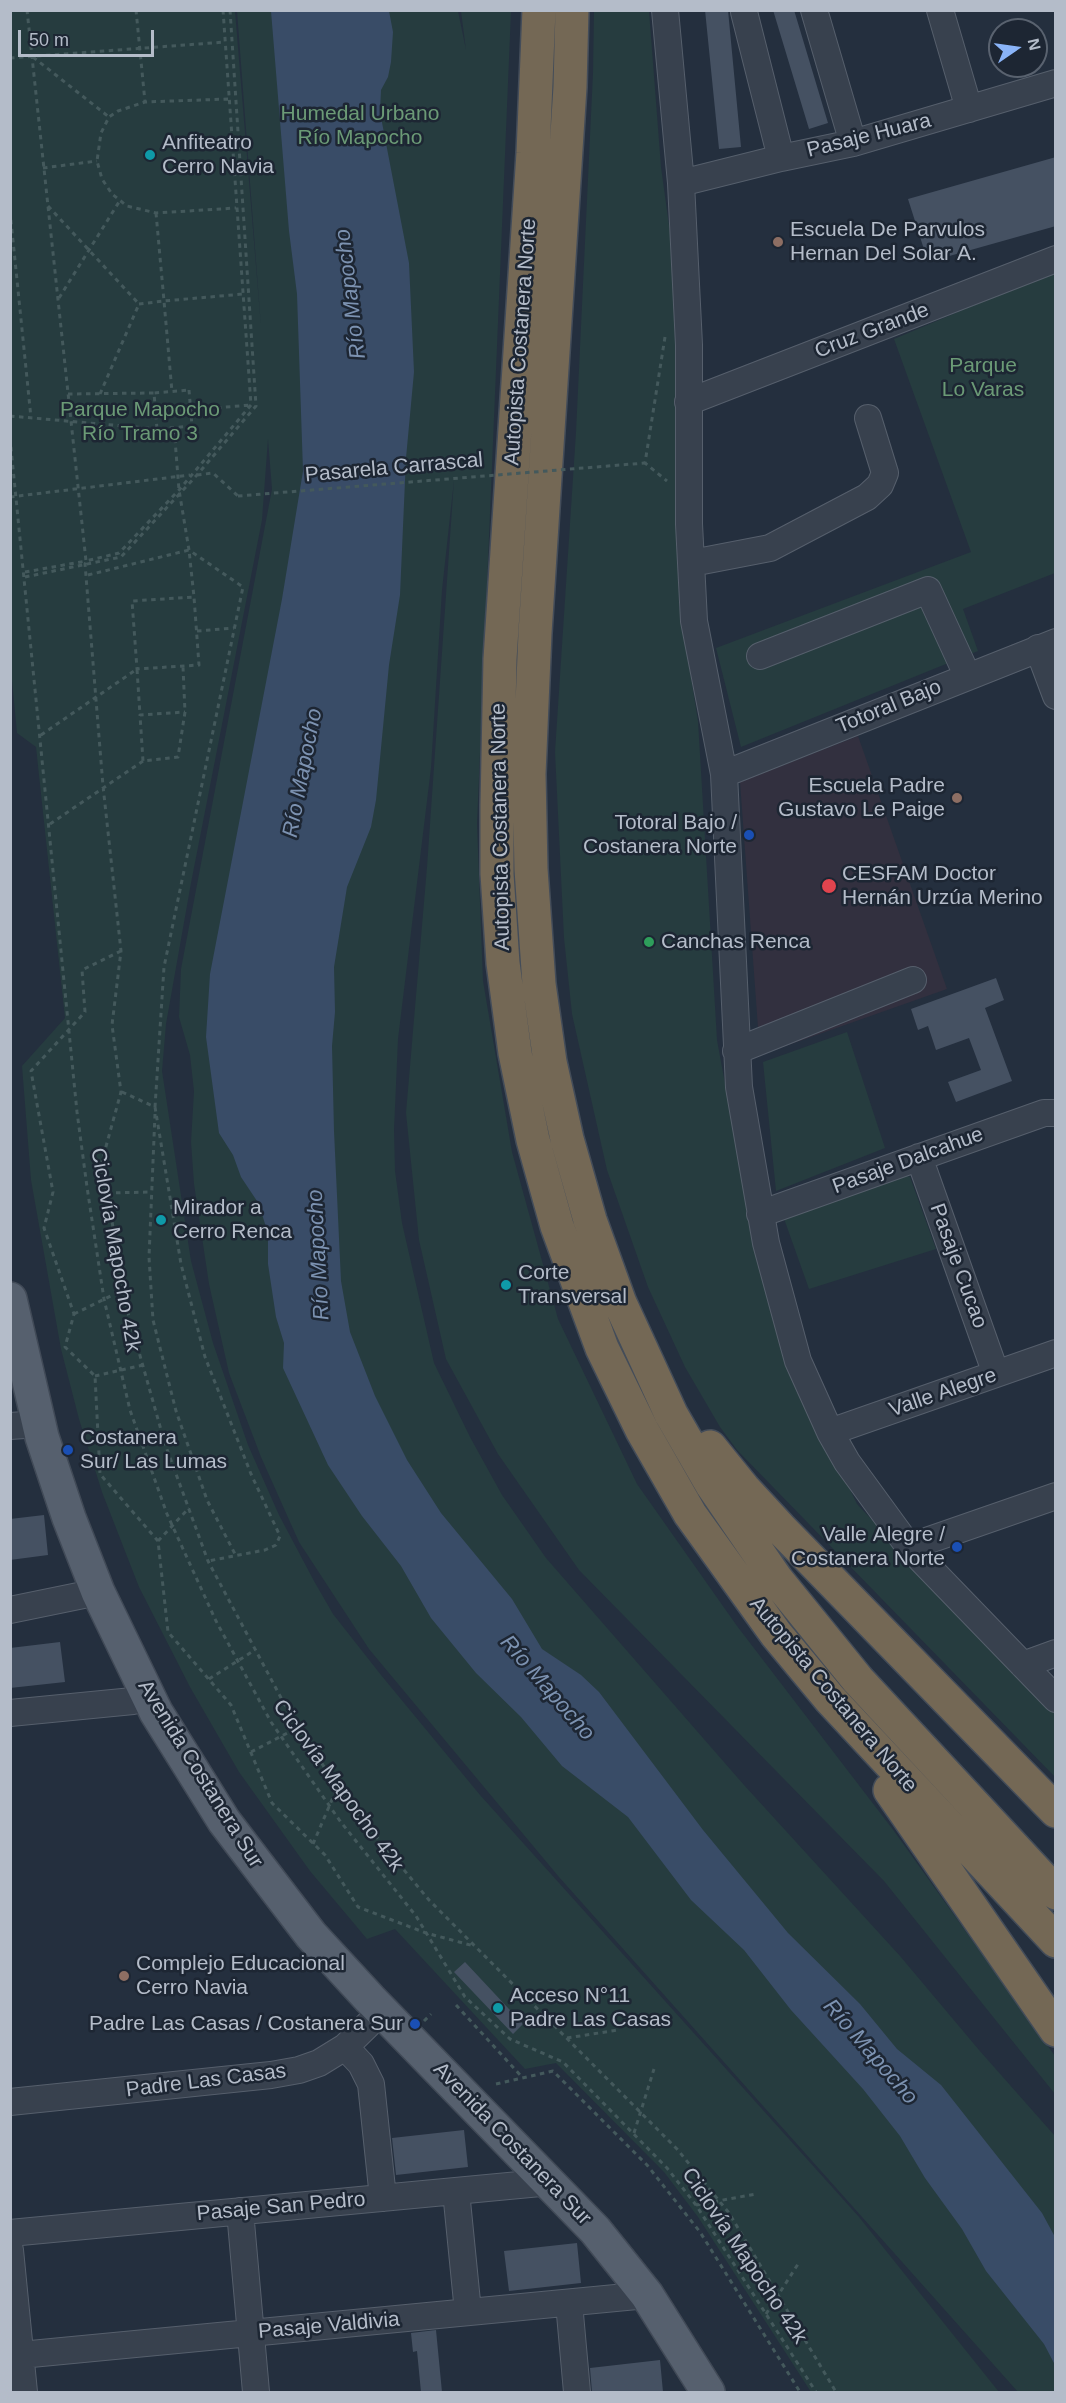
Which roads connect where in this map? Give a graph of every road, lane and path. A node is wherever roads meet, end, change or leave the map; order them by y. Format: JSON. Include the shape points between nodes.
{"nodes":[{"id":1,"x":27,"y":10,"type":"edge"},
{"id":2,"x":136,"y":10,"type":"edge"},
{"id":3,"x":223,"y":10,"type":"edge"},
{"id":4,"x":230,"y":10,"type":"edge"},
{"id":5,"x":539,"y":10,"type":"edge"},
{"id":6,"x":572,"y":10,"type":"edge"},
{"id":7,"x":665,"y":10,"type":"edge"},
{"id":8,"x":814,"y":10,"type":"edge"},
{"id":9,"x":940,"y":10,"type":"edge"},
{"id":10,"x":744,"y":12,"type":"dead end"},
{"id":11,"x":225,"y":42,"type":"junction"},
{"id":12,"x":140,"y":48,"type":"junction"},
{"id":13,"x":32,"y":56,"type":"junction"},
{"id":14,"x":10,"y":58,"type":"edge"},
{"id":15,"x":1056,"y":83,"type":"edge"},
{"id":16,"x":228,"y":99,"type":"junction"},
{"id":17,"x":145,"y":102,"type":"junction"},
{"id":18,"x":969,"y":109,"type":"junction"},
{"id":19,"x":109,"y":117,"type":"junction"},
{"id":20,"x":853,"y":143,"type":"junction"},
{"id":21,"x":781,"y":158,"type":"junction"},
{"id":22,"x":97,"y":161,"type":"junction"},
{"id":23,"x":44,"y":168,"type":"junction"},
{"id":24,"x":681,"y":183,"type":"junction"},
{"id":25,"x":119,"y":201,"type":"junction"},
{"id":26,"x":47,"y":206,"type":"junction"},
{"id":27,"x":237,"y":208,"type":"junction"},
{"id":28,"x":10,"y":211,"type":"edge"},
{"id":29,"x":156,"y":213,"type":"junction"},
{"id":30,"x":89,"y":250,"type":"junction"},
{"id":31,"x":1056,"y":260,"type":"edge"},
{"id":32,"x":243,"y":294,"type":"junction"},
{"id":33,"x":58,"y":300,"type":"junction"},
{"id":34,"x":164,"y":302,"type":"junction"},
{"id":35,"x":139,"y":304,"type":"junction"},
{"id":36,"x":667,"y":328,"type":"dead end"},
{"id":37,"x":172,"y":392,"type":"junction"},
{"id":38,"x":100,"y":393,"type":"junction"},
{"id":39,"x":154,"y":393,"type":"junction"},
{"id":40,"x":68,"y":394,"type":"junction"},
{"id":41,"x":688,"y":402,"type":"junction"},
{"id":42,"x":251,"y":405,"type":"junction"},
{"id":43,"x":190,"y":410,"type":"junction"},
{"id":44,"x":10,"y":416,"type":"edge"},
{"id":45,"x":31,"y":418,"type":"junction"},
{"id":46,"x":868,"y":418,"type":"dead end"},
{"id":47,"x":71,"y":421,"type":"junction"},
{"id":48,"x":174,"y":428,"type":"junction"},
{"id":49,"x":157,"y":429,"type":"junction"},
{"id":50,"x":10,"y":438,"type":"edge"},
{"id":51,"x":645,"y":463,"type":"junction"},
{"id":52,"x":192,"y":475,"type":"junction"},
{"id":53,"x":197,"y":475,"type":"junction"},
{"id":54,"x":177,"y":477,"type":"junction"},
{"id":55,"x":670,"y":484,"type":"dead end"},
{"id":56,"x":78,"y":487,"type":"junction"},
{"id":57,"x":179,"y":492,"type":"junction"},
{"id":58,"x":16,"y":495,"type":"junction"},
{"id":59,"x":10,"y":497,"type":"edge"},
{"id":60,"x":189,"y":550,"type":"junction"},
{"id":61,"x":86,"y":563,"type":"junction"},
{"id":62,"x":692,"y":563,"type":"junction"},
{"id":63,"x":24,"y":572,"type":"junction"},
{"id":64,"x":87,"y":576,"type":"junction"},
{"id":65,"x":25,"y":577,"type":"junction"},
{"id":66,"x":194,"y":597,"type":"junction"},
{"id":67,"x":235,"y":628,"type":"junction"},
{"id":68,"x":197,"y":631,"type":"junction"},
{"id":69,"x":1047,"y":645,"type":"edge"},
{"id":70,"x":760,"y":656,"type":"dead end"},
{"id":71,"x":183,"y":667,"type":"junction"},
{"id":72,"x":137,"y":669,"type":"junction"},
{"id":73,"x":967,"y":675,"type":"junction"},
{"id":74,"x":1056,"y":696,"type":"edge"},
{"id":75,"x":96,"y":698,"type":"junction"},
{"id":76,"x":185,"y":712,"type":"junction"},
{"id":77,"x":140,"y":715,"type":"junction"},
{"id":78,"x":41,"y":735,"type":"junction"},
{"id":79,"x":143,"y":761,"type":"junction"},
{"id":80,"x":724,"y":774,"type":"junction"},
{"id":81,"x":103,"y":786,"type":"junction"},
{"id":82,"x":50,"y":824,"type":"junction"},
{"id":83,"x":121,"y":951,"type":"junction"},
{"id":84,"x":913,"y":980,"type":"dead end"},
{"id":85,"x":69,"y":1027,"type":"junction"},
{"id":86,"x":736,"y":1051,"type":"junction"},
{"id":87,"x":121,"y":1092,"type":"junction"},
{"id":88,"x":155,"y":1107,"type":"junction"},
{"id":89,"x":1056,"y":1113,"type":"edge"},
{"id":90,"x":919,"y":1157,"type":"junction"},
{"id":91,"x":152,"y":1192,"type":"junction"},
{"id":92,"x":107,"y":1193,"type":"junction"},
{"id":93,"x":760,"y":1214,"type":"junction"},
{"id":94,"x":123,"y":1289,"type":"junction"},
{"id":95,"x":10,"y":1299,"type":"edge"},
{"id":96,"x":104,"y":1299,"type":"junction"},
{"id":97,"x":74,"y":1314,"type":"junction"},
{"id":98,"x":635,"y":1338,"type":"junction"},
{"id":99,"x":1056,"y":1353,"type":"edge"},
{"id":100,"x":143,"y":1365,"type":"junction"},
{"id":101,"x":121,"y":1370,"type":"junction"},
{"id":102,"x":996,"y":1374,"type":"junction"},
{"id":103,"x":94,"y":1376,"type":"junction"},
{"id":104,"x":25,"y":1425,"type":"edge"},
{"id":105,"x":830,"y":1432,"type":"junction"},
{"id":106,"x":1056,"y":1496,"type":"edge"},
{"id":107,"x":189,"y":1509,"type":"junction"},
{"id":108,"x":172,"y":1527,"type":"junction"},
{"id":109,"x":158,"y":1541,"type":"junction"},
{"id":110,"x":909,"y":1547,"type":"junction"},
{"id":111,"x":236,"y":1556,"type":"junction"},
{"id":112,"x":208,"y":1561,"type":"junction"},
{"id":113,"x":98,"y":1592,"type":"junction"},
{"id":114,"x":10,"y":1610,"type":"edge"},
{"id":115,"x":255,"y":1650,"type":"junction"},
{"id":116,"x":1056,"y":1653,"type":"edge"},
{"id":117,"x":237,"y":1661,"type":"junction"},
{"id":118,"x":1023,"y":1665,"type":"junction"},
{"id":119,"x":208,"y":1679,"type":"junction"},
{"id":120,"x":148,"y":1697,"type":"junction"},
{"id":121,"x":830,"y":1699,"type":"junction"},
{"id":122,"x":1056,"y":1699,"type":"edge"},
{"id":123,"x":10,"y":1713,"type":"edge"},
{"id":124,"x":299,"y":1727,"type":"junction"},
{"id":125,"x":280,"y":1736,"type":"junction"},
{"id":126,"x":251,"y":1752,"type":"junction"},
{"id":127,"x":338,"y":1787,"type":"junction"},
{"id":128,"x":330,"y":1807,"type":"junction"},
{"id":129,"x":1056,"y":1811,"type":"edge"},
{"id":130,"x":313,"y":1844,"type":"junction"},
{"id":131,"x":1056,"y":1893,"type":"edge"},
{"id":132,"x":426,"y":1934,"type":"junction"},
{"id":133,"x":1056,"y":1941,"type":"edge"},
{"id":134,"x":476,"y":1946,"type":"junction"},
{"id":135,"x":456,"y":2005,"type":"dead end"},
{"id":136,"x":382,"y":2011,"type":"junction"},
{"id":137,"x":618,"y":2030,"type":"dead end"},
{"id":138,"x":1056,"y":2030,"type":"edge"},
{"id":139,"x":567,"y":2038,"type":"junction"},
{"id":140,"x":345,"y":2047,"type":"junction"},
{"id":141,"x":654,"y":2069,"type":"dead end"},
{"id":142,"x":522,"y":2077,"type":"junction"},
{"id":143,"x":496,"y":2084,"type":"dead end"},
{"id":144,"x":10,"y":2102,"type":"edge"},
{"id":145,"x":640,"y":2111,"type":"junction"},
{"id":146,"x":633,"y":2134,"type":"junction"},
{"id":147,"x":550,"y":2182,"type":"junction"},
{"id":148,"x":456,"y":2191,"type":"junction"},
{"id":149,"x":756,"y":2194,"type":"dead end"},
{"id":150,"x":383,"y":2198,"type":"junction"},
{"id":151,"x":719,"y":2201,"type":"junction"},
{"id":152,"x":696,"y":2205,"type":"junction"},
{"id":153,"x":240,"y":2211,"type":"junction"},
{"id":154,"x":10,"y":2233,"type":"edge"},
{"id":155,"x":10,"y":2250,"type":"edge"},
{"id":156,"x":800,"y":2261,"type":"dead end"},
{"id":157,"x":647,"y":2295,"type":"junction"},
{"id":158,"x":778,"y":2295,"type":"junction"},
{"id":159,"x":569,"y":2303,"type":"junction"},
{"id":160,"x":468,"y":2312,"type":"junction"},
{"id":161,"x":766,"y":2314,"type":"junction"},
{"id":162,"x":251,"y":2333,"type":"junction"},
{"id":163,"x":16,"y":2356,"type":"edge"},
{"id":164,"x":24,"y":2392,"type":"edge"},
{"id":165,"x":256,"y":2392,"type":"edge"},
{"id":166,"x":577,"y":2392,"type":"edge"},
{"id":167,"x":708,"y":2392,"type":"edge"},
{"id":168,"x":800,"y":2392,"type":"edge"},
{"id":169,"x":816,"y":2392,"type":"edge"},
{"id":170,"x":836,"y":2392,"type":"edge"}],
"edges":[{"from":1,"to":13,"type":"path"},
{"from":2,"to":12,"type":"path"},
{"from":3,"to":11,"type":"path"},
{"from":4,"to":53,"type":"path","via":[[256,406]]},
{"from":5,"to":121,"type":"highway","name":"Autopista Costanera Norte","via":[[498,712],[497,874],[515,1053],[533,1140],[557,1226],[589,1316],[627,1402],[723,1563]]},
{"from":6,"to":98,"type":"highway","name":"Autopista Costanera Norte","via":[[570,98],[532,686],[531,869],[539,984],[560,1112],[590,1220]]},
{"from":7,"to":24,"type":"street"},
{"from":8,"to":20,"type":"street"},
{"from":9,"to":18,"type":"street"},
{"from":10,"to":21,"type":"street"},
{"from":11,"to":12,"type":"path"},
{"from":11,"to":16,"type":"path"},
{"from":12,"to":13,"type":"path"},
{"from":12,"to":17,"type":"path"},
{"from":13,"to":14,"type":"path"},
{"from":13,"to":19,"type":"path"},
{"from":13,"to":23,"type":"path"},
{"from":15,"to":18,"type":"street","name":"Pasaje Huara"},
{"from":16,"to":17,"type":"path"},
{"from":16,"to":27,"type":"path"},
{"from":17,"to":19,"type":"path"},
{"from":18,"to":20,"type":"street","name":"Pasaje Huara"},
{"from":19,"to":22,"type":"path","via":[[97,147]]},
{"from":20,"to":21,"type":"street","name":"Pasaje Huara"},
{"from":21,"to":24,"type":"street","name":"Pasaje Huara"},
{"from":22,"to":23,"type":"path"},
{"from":22,"to":25,"type":"path","via":[[102,179]]},
{"from":23,"to":26,"type":"path"},
{"from":24,"to":41,"type":"street"},
{"from":25,"to":29,"type":"path"},
{"from":25,"to":30,"type":"path"},
{"from":26,"to":30,"type":"path"},
{"from":26,"to":33,"type":"path"},
{"from":27,"to":29,"type":"path"},
{"from":27,"to":32,"type":"path"},
{"from":28,"to":45,"type":"path"},
{"from":29,"to":34,"type":"path"},
{"from":30,"to":33,"type":"path"},
{"from":30,"to":35,"type":"path"},
{"from":31,"to":41,"type":"street","name":"Cruz Grande"},
{"from":32,"to":34,"type":"path"},
{"from":32,"to":42,"type":"path"},
{"from":33,"to":40,"type":"path"},
{"from":34,"to":35,"type":"path"},
{"from":34,"to":37,"type":"path"},
{"from":35,"to":38,"type":"path"},
{"from":36,"to":51,"type":"path"},
{"from":37,"to":39,"type":"path"},
{"from":37,"to":43,"type":"path","via":[[189,390]]},
{"from":38,"to":39,"type":"path"},
{"from":38,"to":40,"type":"path"},
{"from":39,"to":49,"type":"path"},
{"from":40,"to":47,"type":"path"},
{"from":41,"to":62,"type":"street"},
{"from":42,"to":43,"type":"path"},
{"from":42,"to":52,"type":"path"},
{"from":43,"to":48,"type":"path","via":[[192,426]]},
{"from":44,"to":45,"type":"path"},
{"from":45,"to":47,"type":"path"},
{"from":46,"to":62,"type":"street","via":[[885,473],[880,485],[867,497],[770,548]]},
{"from":47,"to":49,"type":"path"},
{"from":47,"to":56,"type":"path"},
{"from":48,"to":49,"type":"path"},
{"from":48,"to":54,"type":"path"},
{"from":50,"to":58,"type":"path","name":"Ciclovía Mapocho 42k"},
{"from":51,"to":53,"type":"path","name":"Pasarela Carrascal","bridge":true,"via":[[238,496],[213,473]]},
{"from":51,"to":55,"type":"path"},
{"from":52,"to":53,"type":"path"},
{"from":52,"to":54,"type":"path"},
{"from":52,"to":57,"type":"path"},
{"from":53,"to":57,"type":"path"},
{"from":54,"to":56,"type":"path"},
{"from":54,"to":57,"type":"path"},
{"from":56,"to":58,"type":"path"},
{"from":56,"to":61,"type":"path"},
{"from":57,"to":60,"type":"path"},
{"from":57,"to":61,"type":"path","via":[[121,557]]},
{"from":58,"to":59,"type":"path"},
{"from":58,"to":63,"type":"path","name":"Ciclovía Mapocho 42k"},
{"from":60,"to":64,"type":"path"},
{"from":60,"to":66,"type":"path"},
{"from":60,"to":67,"type":"path","via":[[243,587]]},
{"from":61,"to":63,"type":"path"},
{"from":61,"to":64,"type":"path"},
{"from":61,"to":65,"type":"path"},
{"from":62,"to":80,"type":"street","via":[[694,621]]},
{"from":63,"to":65,"type":"path","name":"Ciclovía Mapocho 42k"},
{"from":64,"to":75,"type":"path"},
{"from":65,"to":78,"type":"path","name":"Ciclovía Mapocho 42k"},
{"from":66,"to":68,"type":"path"},
{"from":66,"to":72,"type":"path","via":[[132,602]]},
{"from":67,"to":68,"type":"path"},
{"from":67,"to":88,"type":"path","via":[[164,967]]},
{"from":68,"to":71,"type":"path","via":[[199,665]]},
{"from":69,"to":73,"type":"street","name":"Totoral Bajo"},
{"from":69,"to":74,"type":"street"},
{"from":70,"to":73,"type":"street","via":[[928,590]]},
{"from":71,"to":72,"type":"path"},
{"from":71,"to":76,"type":"path"},
{"from":72,"to":75,"type":"path"},
{"from":72,"to":77,"type":"path"},
{"from":73,"to":80,"type":"street","name":"Totoral Bajo"},
{"from":75,"to":78,"type":"path"},
{"from":75,"to":81,"type":"path"},
{"from":76,"to":77,"type":"path"},
{"from":76,"to":79,"type":"path","via":[[178,757]]},
{"from":77,"to":79,"type":"path"},
{"from":78,"to":82,"type":"path","name":"Ciclovía Mapocho 42k"},
{"from":79,"to":81,"type":"path"},
{"from":80,"to":86,"type":"street"},
{"from":81,"to":82,"type":"path"},
{"from":81,"to":83,"type":"path"},
{"from":82,"to":85,"type":"path","name":"Ciclovía Mapocho 42k"},
{"from":83,"to":85,"type":"path","via":[[82,969],[85,1012]]},
{"from":83,"to":87,"type":"path","via":[[112,1025]]},
{"from":84,"to":86,"type":"street"},
{"from":85,"to":96,"type":"path","name":"Ciclovía Mapocho 42k"},
{"from":85,"to":97,"type":"path","via":[[31,1071],[53,1192],[44,1228]]},
{"from":86,"to":93,"type":"street"},
{"from":87,"to":88,"type":"path"},
{"from":87,"to":92,"type":"path","via":[[102,1161]]},
{"from":88,"to":91,"type":"path"},
{"from":88,"to":111,"type":"path","via":[[181,1264],[205,1357],[280,1536],[276,1545],[265,1550]]},
{"from":89,"to":90,"type":"street","name":"Pasaje Dalcahue","via":[[1044,1113]]},
{"from":90,"to":93,"type":"street","name":"Pasaje Dalcahue"},
{"from":90,"to":102,"type":"street","name":"Pasaje Cucao"},
{"from":91,"to":92,"type":"path"},
{"from":91,"to":111,"type":"path","via":[[149,1257],[153,1320],[176,1411],[207,1500]]},
{"from":92,"to":94,"type":"path"},
{"from":93,"to":105,"type":"street","via":[[791,1340]]},
{"from":94,"to":96,"type":"path"},
{"from":94,"to":100,"type":"path"},
{"from":95,"to":104,"type":"main road","name":"Avenida Costanera Sur"},
{"from":96,"to":97,"type":"path"},
{"from":96,"to":101,"type":"path","name":"Ciclovía Mapocho 42k"},
{"from":97,"to":103,"type":"path","via":[[65,1347]]},
{"from":98,"to":129,"type":"highway","via":[[711,1448],[751,1497]]},
{"from":98,"to":131,"type":"highway","name":"Autopista Costanera Norte","via":[[698,1462],[783,1588],[879,1705]]},
{"from":99,"to":102,"type":"street","name":"Valle Alegre"},
{"from":100,"to":101,"type":"path"},
{"from":100,"to":107,"type":"path","via":[[165,1444]]},
{"from":101,"to":103,"type":"path"},
{"from":101,"to":108,"type":"path","name":"Ciclovía Mapocho 42k","via":[[130,1410]]},
{"from":102,"to":105,"type":"street","name":"Valle Alegre"},
{"from":103,"to":109,"type":"path","via":[[100,1474]]},
{"from":104,"to":113,"type":"main road","name":"Avenida Costanera Sur","via":[[69,1518]]},
{"from":105,"to":110,"type":"street","via":[[875,1504]]},
{"from":106,"to":110,"type":"street"},
{"from":107,"to":108,"type":"path"},
{"from":107,"to":112,"type":"path"},
{"from":108,"to":109,"type":"path"},
{"from":108,"to":117,"type":"path","name":"Ciclovía Mapocho 42k"},
{"from":109,"to":119,"type":"path","via":[[168,1632]]},
{"from":110,"to":118,"type":"street"},
{"from":111,"to":112,"type":"path"},
{"from":112,"to":115,"type":"path"},
{"from":113,"to":114,"type":"street"},
{"from":113,"to":120,"type":"main road","name":"Avenida Costanera Sur"},
{"from":115,"to":117,"type":"path"},
{"from":115,"to":124,"type":"path"},
{"from":116,"to":118,"type":"street"},
{"from":117,"to":119,"type":"path"},
{"from":117,"to":125,"type":"path","name":"Ciclovía Mapocho 42k"},
{"from":118,"to":122,"type":"street"},
{"from":119,"to":126,"type":"path","via":[[231,1705]]},
{"from":120,"to":123,"type":"street"},
{"from":120,"to":136,"type":"main road","name":"Avenida Costanera Sur","via":[[224,1821],[272,1886],[311,1935]]},
{"from":121,"to":133,"type":"highway","name":"Autopista Costanera Norte"},
{"from":121,"to":138,"type":"highway"},
{"from":124,"to":125,"type":"path"},
{"from":124,"to":127,"type":"path"},
{"from":125,"to":126,"type":"path"},
{"from":125,"to":128,"type":"path","name":"Ciclovía Mapocho 42k"},
{"from":126,"to":130,"type":"path","via":[[273,1803]]},
{"from":127,"to":128,"type":"path"},
{"from":127,"to":134,"type":"path","via":[[429,1900]]},
{"from":128,"to":130,"type":"path"},
{"from":128,"to":132,"type":"path","name":"Ciclovía Mapocho 42k"},
{"from":130,"to":132,"type":"path","via":[[358,1906]]},
{"from":132,"to":134,"type":"path"},
{"from":132,"to":146,"type":"path","name":"Ciclovía Mapocho 42k","via":[[465,1997],[510,2039],[563,2062]]},
{"from":134,"to":139,"type":"path"},
{"from":135,"to":142,"type":"path"},
{"from":136,"to":140,"type":"street","name":"Padre Las Casas"},
{"from":136,"to":147,"type":"main road","name":"Avenida Costanera Sur"},
{"from":137,"to":139,"type":"path"},
{"from":139,"to":145,"type":"path"},
{"from":140,"to":144,"type":"street","name":"Padre Las Casas","via":[[319,2063],[271,2075]]},
{"from":140,"to":150,"type":"street","via":[[361,2064],[371,2084]]},
{"from":141,"to":145,"type":"path"},
{"from":142,"to":143,"type":"path"},
{"from":142,"to":168,"type":"path","via":[[553,2071],[647,2165],[700,2232]]},
{"from":145,"to":146,"type":"path"},
{"from":145,"to":151,"type":"path"},
{"from":146,"to":152,"type":"path","name":"Ciclovía Mapocho 42k"},
{"from":147,"to":148,"type":"street","name":"Pasaje San Pedro"},
{"from":147,"to":157,"type":"main road","name":"Avenida Costanera Sur","via":[[602,2237]]},
{"from":148,"to":150,"type":"street","name":"Pasaje San Pedro"},
{"from":148,"to":160,"type":"street"},
{"from":149,"to":151,"type":"path"},
{"from":150,"to":153,"type":"street","name":"Pasaje San Pedro"},
{"from":151,"to":152,"type":"path"},
{"from":151,"to":158,"type":"path"},
{"from":152,"to":161,"type":"path","name":"Ciclovía Mapocho 42k"},
{"from":153,"to":154,"type":"street","name":"Pasaje San Pedro"},
{"from":153,"to":162,"type":"street"},
{"from":155,"to":163,"type":"street"},
{"from":156,"to":158,"type":"path"},
{"from":157,"to":159,"type":"street","name":"Pasaje Valdivia"},
{"from":157,"to":167,"type":"main road","name":"Avenida Costanera Sur"},
{"from":158,"to":161,"type":"path"},
{"from":158,"to":170,"type":"path"},
{"from":159,"to":160,"type":"street","name":"Pasaje Valdivia"},
{"from":159,"to":166,"type":"street"},
{"from":160,"to":162,"type":"street","name":"Pasaje Valdivia"},
{"from":161,"to":169,"type":"path","name":"Ciclovía Mapocho 42k"},
{"from":162,"to":163,"type":"street","name":"Pasaje Valdivia"},
{"from":162,"to":165,"type":"street"},
{"from":163,"to":164,"type":"street"}]}
